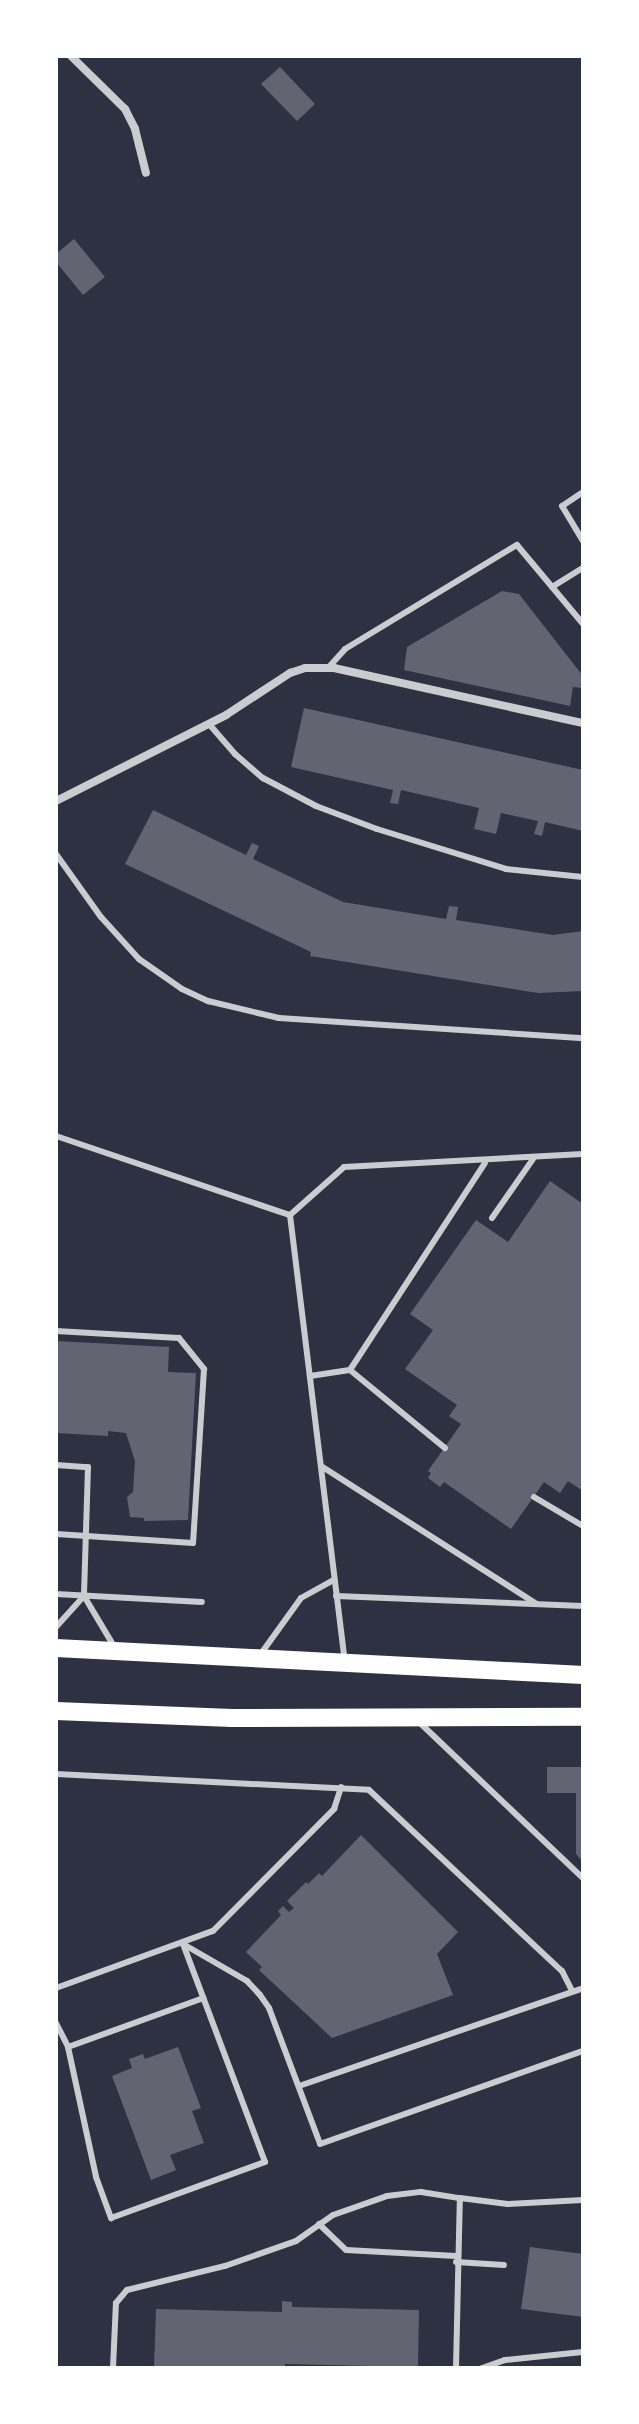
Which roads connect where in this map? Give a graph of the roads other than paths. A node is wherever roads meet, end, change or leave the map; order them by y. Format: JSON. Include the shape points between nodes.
{"nodes":[{"id":1,"x":71,"y":56,"type":"edge"},
{"id":2,"x":146,"y":173,"type":"dead end"},
{"id":3,"x":583,"y":492,"type":"edge"},
{"id":4,"x":583,"y":541,"type":"edge"},
{"id":5,"x":583,"y":568,"type":"edge"},
{"id":6,"x":552,"y":587,"type":"junction"},
{"id":7,"x":583,"y":624,"type":"edge"},
{"id":8,"x":328,"y":668,"type":"junction"},
{"id":9,"x":583,"y":723,"type":"edge"},
{"id":10,"x":209,"y":724,"type":"junction"},
{"id":11,"x":56,"y":801,"type":"edge"},
{"id":12,"x":56,"y":854,"type":"edge"},
{"id":13,"x":583,"y":877,"type":"edge"},
{"id":14,"x":583,"y":1038,"type":"edge"},
{"id":15,"x":56,"y":1136,"type":"edge"},
{"id":16,"x":583,"y":1154,"type":"edge"},
{"id":17,"x":533,"y":1159,"type":"junction"},
{"id":18,"x":485,"y":1163,"type":"junction"},
{"id":19,"x":290,"y":1215,"type":"junction"},
{"id":20,"x":492,"y":1218,"type":"dead end"},
{"id":21,"x":56,"y":1331,"type":"edge"},
{"id":22,"x":350,"y":1370,"type":"junction"},
{"id":23,"x":310,"y":1376,"type":"junction"},
{"id":24,"x":445,"y":1448,"type":"dead end"},
{"id":25,"x":56,"y":1465,"type":"edge"},
{"id":26,"x":321,"y":1466,"type":"junction"},
{"id":27,"x":534,"y":1497,"type":"dead end"},
{"id":28,"x":583,"y":1526,"type":"edge"},
{"id":29,"x":56,"y":1534,"type":"edge"},
{"id":30,"x":86,"y":1536,"type":"junction"},
{"id":31,"x":334,"y":1580,"type":"junction"},
{"id":32,"x":56,"y":1594,"type":"edge"},
{"id":33,"x":84,"y":1596,"type":"junction"},
{"id":34,"x":336,"y":1596,"type":"junction"},
{"id":35,"x":202,"y":1602,"type":"dead end"},
{"id":36,"x":537,"y":1604,"type":"junction"},
{"id":37,"x":583,"y":1606,"type":"edge"},
{"id":38,"x":56,"y":1627,"type":"edge"},
{"id":39,"x":56,"y":1648,"type":"edge"},
{"id":40,"x":117,"y":1651,"type":"junction"},
{"id":41,"x":257,"y":1658,"type":"junction"},
{"id":42,"x":345,"y":1663,"type":"junction"},
{"id":43,"x":583,"y":1675,"type":"edge"},
{"id":44,"x":56,"y":1711,"type":"edge"},
{"id":45,"x":413,"y":1717,"type":"junction"},
{"id":46,"x":583,"y":1717,"type":"edge"},
{"id":47,"x":56,"y":1774,"type":"edge"},
{"id":48,"x":341,"y":1787,"type":"junction"},
{"id":49,"x":583,"y":1878,"type":"edge"},
{"id":50,"x":183,"y":1944,"type":"junction"},
{"id":51,"x":56,"y":1988,"type":"edge"},
{"id":52,"x":583,"y":1988,"type":"edge"},
{"id":53,"x":572,"y":1991,"type":"junction"},
{"id":54,"x":203,"y":1998,"type":"junction"},
{"id":55,"x":56,"y":2023,"type":"edge"},
{"id":56,"x":68,"y":2047,"type":"junction"},
{"id":57,"x":583,"y":2051,"type":"edge"},
{"id":58,"x":299,"y":2086,"type":"junction"},
{"id":59,"x":460,"y":2198,"type":"junction"},
{"id":60,"x":583,"y":2200,"type":"edge"},
{"id":61,"x":319,"y":2224,"type":"junction"},
{"id":62,"x":456,"y":2259,"type":"junction"},
{"id":63,"x":504,"y":2265,"type":"dead end"},
{"id":64,"x":583,"y":2352,"type":"edge"},
{"id":65,"x":113,"y":2368,"type":"edge"},
{"id":66,"x":456,"y":2368,"type":"edge"},
{"id":67,"x":482,"y":2368,"type":"edge"}],
"edges":[{"from":1,"to":2,"type":"street","via":[[125,109]]},
{"from":3,"to":4,"type":"lane","via":[[562,506]]},
{"from":5,"to":6,"type":"lane"},
{"from":6,"to":7,"type":"lane"},
{"from":6,"to":8,"type":"lane","via":[[517,545],[345,649]]},
{"from":8,"to":9,"type":"street"},
{"from":8,"to":10,"type":"street","via":[[290,673]]},
{"from":10,"to":11,"type":"street"},
{"from":10,"to":13,"type":"lane","via":[[263,778],[316,806],[506,869]]},
{"from":12,"to":14,"type":"lane","via":[[139,959],[208,1001],[279,1018]]},
{"from":15,"to":19,"type":"lane"},
{"from":16,"to":17,"type":"lane"},
{"from":17,"to":18,"type":"lane"},
{"from":17,"to":20,"type":"lane"},
{"from":18,"to":19,"type":"lane","via":[[344,1167]]},
{"from":18,"to":22,"type":"lane"},
{"from":19,"to":23,"type":"lane"},
{"from":21,"to":30,"type":"lane","via":[[179,1338],[204,1369],[193,1543]]},
{"from":22,"to":23,"type":"lane"},
{"from":22,"to":24,"type":"lane"},
{"from":23,"to":26,"type":"lane"},
{"from":25,"to":30,"type":"lane","via":[[88,1467]]},
{"from":26,"to":31,"type":"lane"},
{"from":26,"to":36,"type":"lane"},
{"from":27,"to":28,"type":"lane"},
{"from":29,"to":30,"type":"lane"},
{"from":30,"to":33,"type":"lane"},
{"from":31,"to":34,"type":"lane"},
{"from":31,"to":41,"type":"lane","via":[[301,1598]]},
{"from":32,"to":33,"type":"lane"},
{"from":33,"to":35,"type":"lane"},
{"from":33,"to":38,"type":"lane"},
{"from":33,"to":40,"type":"lane"},
{"from":34,"to":36,"type":"lane"},
{"from":34,"to":42,"type":"lane"},
{"from":36,"to":37,"type":"lane"},
{"from":39,"to":40,"type":"highway"},
{"from":40,"to":41,"type":"highway"},
{"from":41,"to":42,"type":"highway"},
{"from":42,"to":43,"type":"highway"},
{"from":44,"to":45,"type":"highway"},
{"from":45,"to":46,"type":"highway"},
{"from":45,"to":49,"type":"lane"},
{"from":47,"to":48,"type":"lane"},
{"from":48,"to":50,"type":"lane","via":[[334,1809],[224,1923]]},
{"from":48,"to":53,"type":"lane","via":[[369,1790],[378,1797],[562,1971]]},
{"from":50,"to":51,"type":"lane"},
{"from":50,"to":54,"type":"lane"},
{"from":50,"to":58,"type":"lane","via":[[247,1981],[260,1995]]},
{"from":52,"to":53,"type":"lane"},
{"from":53,"to":58,"type":"lane"},
{"from":54,"to":56,"type":"lane"},
{"from":54,"to":56,"type":"lane","via":[[265,2162],[111,2218],[96,2177]]},
{"from":55,"to":56,"type":"lane"},
{"from":57,"to":58,"type":"lane","via":[[320,2144]]},
{"from":59,"to":60,"type":"lane","via":[[508,2204]]},
{"from":59,"to":61,"type":"lane","via":[[398,2193]]},
{"from":59,"to":62,"type":"lane"},
{"from":61,"to":62,"type":"lane","via":[[346,2250]]},
{"from":61,"to":65,"type":"lane","via":[[296,2241],[225,2266],[127,2290],[116,2303]]},
{"from":62,"to":63,"type":"lane"},
{"from":62,"to":66,"type":"lane"},
{"from":64,"to":67,"type":"lane","via":[[505,2360]]}]}
